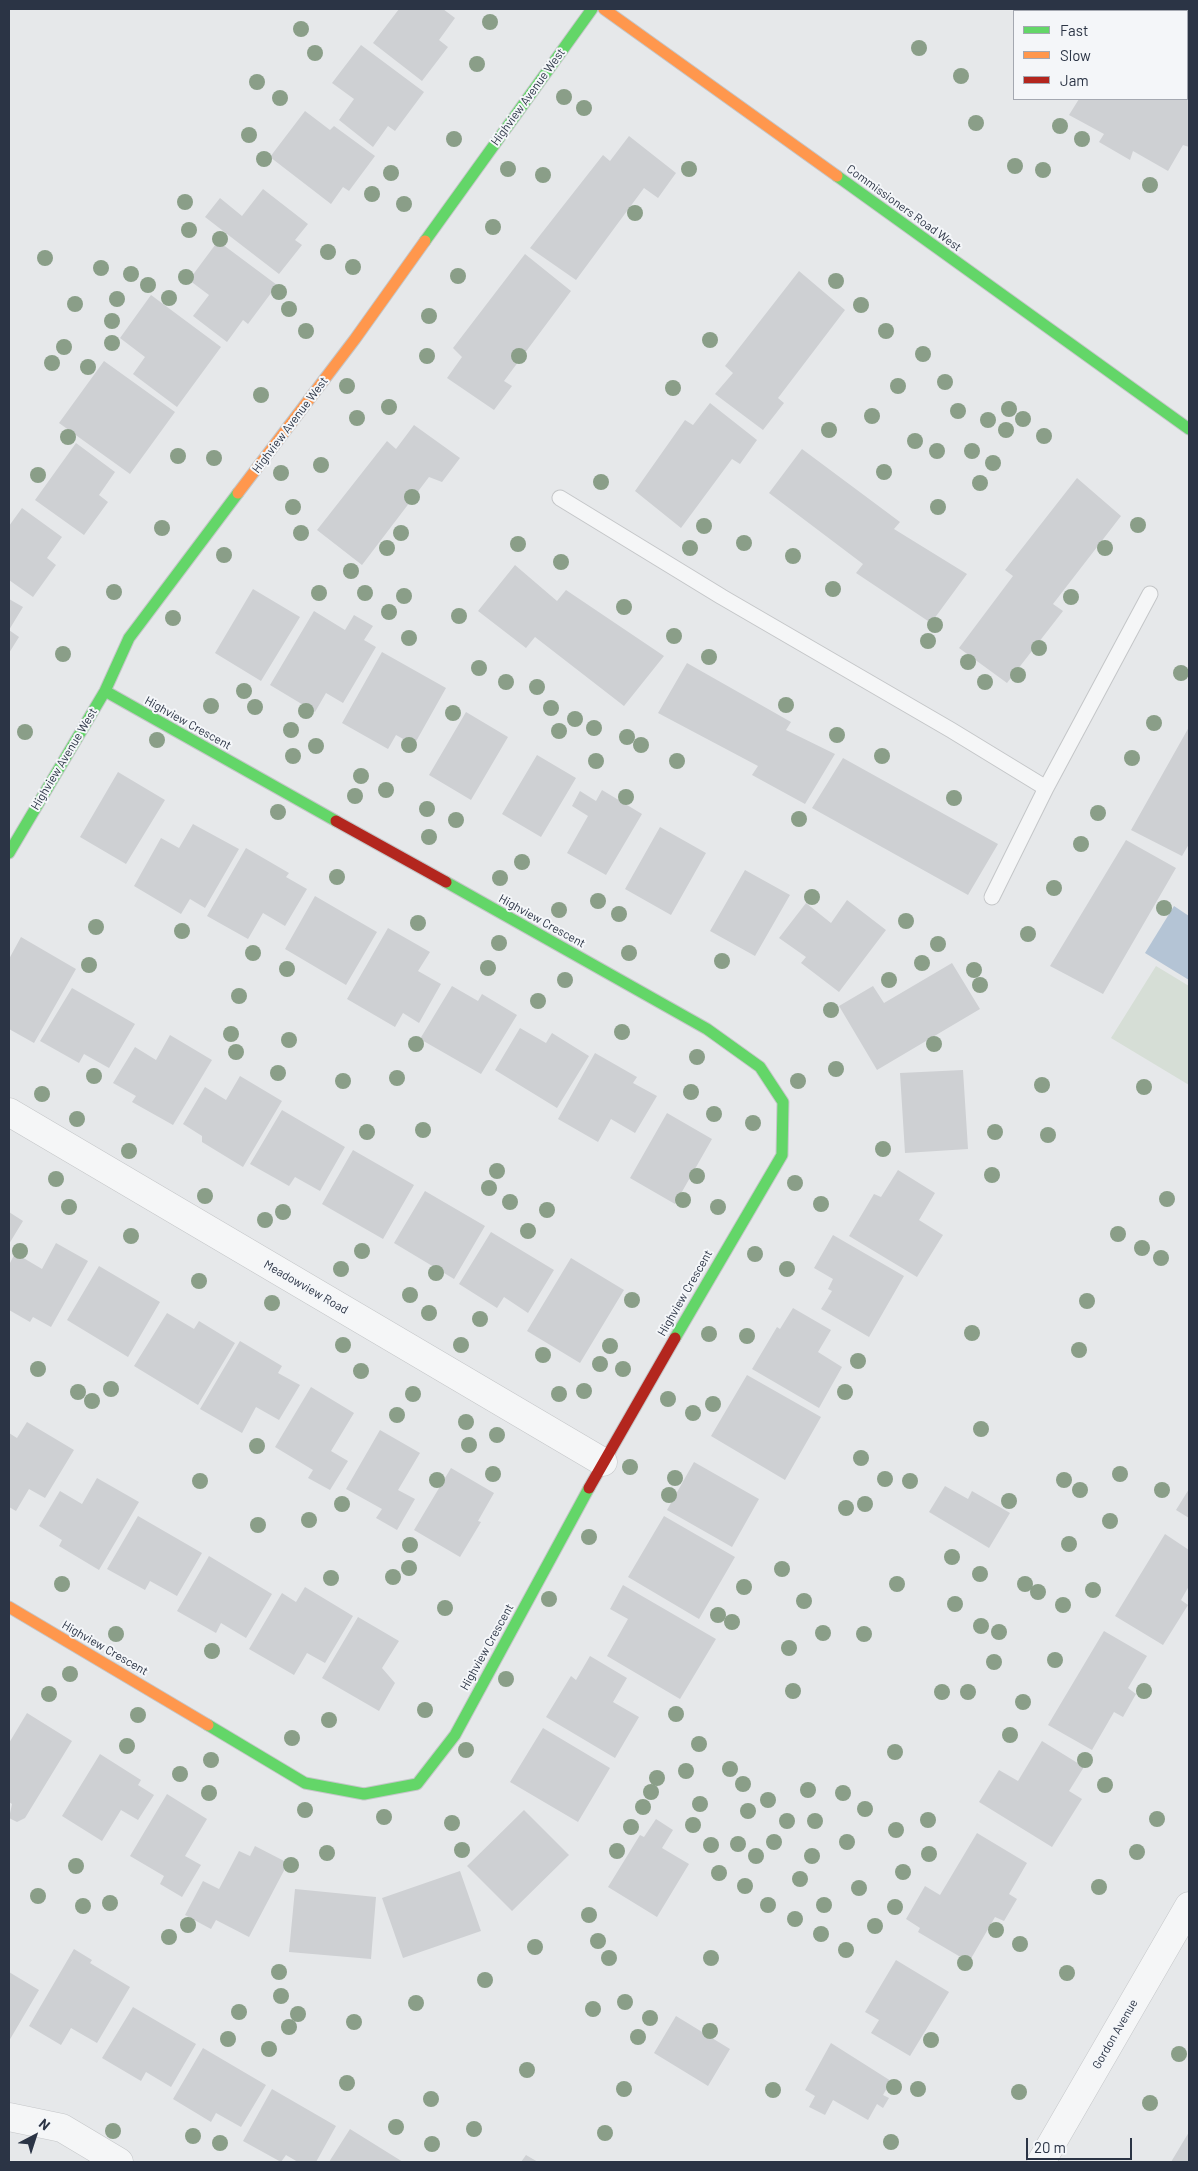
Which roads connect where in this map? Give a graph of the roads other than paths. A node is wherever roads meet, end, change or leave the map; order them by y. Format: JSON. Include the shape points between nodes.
{"nodes":[{"id":1,"x":592,"y":9,"type":"edge"},
{"id":2,"x":604,"y":9,"type":"edge"},
{"id":3,"x":1189,"y":429,"type":"edge"},
{"id":4,"x":560,"y":498,"type":"dead end"},
{"id":5,"x":1150,"y":594,"type":"dead end"},
{"id":6,"x":105,"y":691,"type":"junction"},
{"id":7,"x":1046,"y":788,"type":"junction"},
{"id":8,"x":9,"y":853,"type":"edge"},
{"id":9,"x":992,"y":897,"type":"dead end"},
{"id":10,"x":9,"y":1112,"type":"edge"},
{"id":11,"x":603,"y":1462,"type":"junction"},
{"id":12,"x":9,"y":1607,"type":"edge"},
{"id":13,"x":1189,"y":1906,"type":"edge"},
{"id":14,"x":9,"y":2117,"type":"edge"},
{"id":15,"x":119,"y":2162,"type":"edge"},
{"id":16,"x":1041,"y":2162,"type":"edge"}],
"edges":[{"from":1,"to":6,"type":"street","name":"Highview Avenue West","via":[[355,339],[128,638]]},
{"from":2,"to":3,"type":"street","name":"Commissioners Road West"},
{"from":4,"to":7,"type":"lane"},
{"from":5,"to":7,"type":"lane"},
{"from":6,"to":8,"type":"street","name":"Highview Avenue West"},
{"from":6,"to":11,"type":"street","name":"Highview Crescent","via":[[707,1029],[760,1067],[783,1102],[782,1155]]},
{"from":7,"to":9,"type":"lane"},
{"from":10,"to":11,"type":"street","name":"Meadowview Road"},
{"from":11,"to":12,"type":"street","name":"Highview Crescent","via":[[455,1735],[417,1784],[364,1794],[305,1783]]},
{"from":13,"to":16,"type":"street","name":"Gordon Avenue"},
{"from":14,"to":15,"type":"street","via":[[62,2128]]}]}
